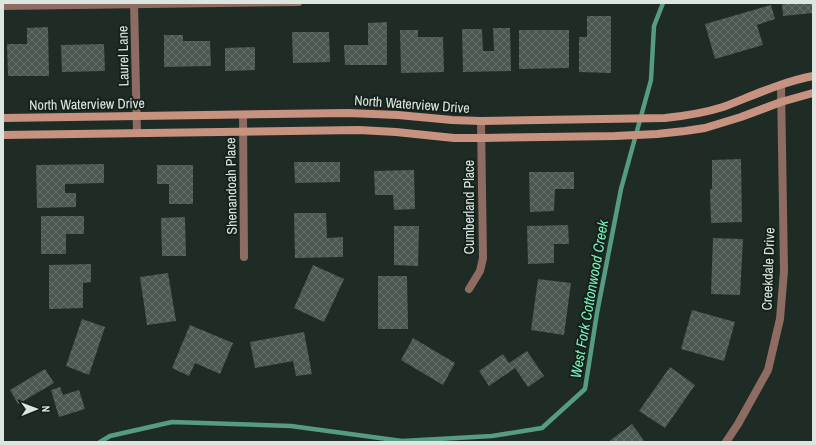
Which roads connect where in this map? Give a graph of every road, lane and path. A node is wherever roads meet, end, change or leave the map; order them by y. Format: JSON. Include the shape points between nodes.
{"nodes":[{"id":1,"x":299,"y":3,"type":"edge"},
{"id":2,"x":134,"y":4,"type":"edge"},
{"id":3,"x":3,"y":7,"type":"edge"},
{"id":4,"x":813,"y":76,"type":"edge"},
{"id":5,"x":781,"y":85,"type":"junction"},
{"id":6,"x":813,"y":93,"type":"edge"},
{"id":7,"x":781,"y":102,"type":"junction"},
{"id":8,"x":243,"y":115,"type":"junction"},
{"id":9,"x":137,"y":116,"type":"junction"},
{"id":10,"x":3,"y":118,"type":"edge"},
{"id":11,"x":480,"y":122,"type":"junction"},
{"id":12,"x":243,"y":131,"type":"junction"},
{"id":13,"x":137,"y":133,"type":"junction"},
{"id":14,"x":3,"y":135,"type":"edge"},
{"id":15,"x":481,"y":138,"type":"junction"},
{"id":16,"x":244,"y":257,"type":"dead end"},
{"id":17,"x":469,"y":289,"type":"dead end"},
{"id":18,"x":726,"y":442,"type":"edge"}],
"edges":[{"from":1,"to":2,"type":"lane"},
{"from":2,"to":3,"type":"lane"},
{"from":2,"to":9,"type":"street","name":"Laurel Lane"},
{"from":4,"to":5,"type":"street","name":"North Waterview Drive"},
{"from":5,"to":7,"type":"street","name":"Creekdale Drive"},
{"from":5,"to":11,"type":"street","name":"North Waterview Drive","via":[[721,107],[683,116]]},
{"from":6,"to":7,"type":"street","name":"North Waterview Drive"},
{"from":7,"to":15,"type":"street","name":"North Waterview Drive","via":[[742,117],[685,131],[615,136]]},
{"from":7,"to":18,"type":"street","name":"Creekdale Drive","via":[[784,270],[780,319],[768,370]]},
{"from":8,"to":9,"type":"street","name":"North Waterview Drive"},
{"from":8,"to":11,"type":"street","name":"North Waterview Drive","via":[[348,113]]},
{"from":8,"to":12,"type":"street","name":"Shenandoah Place"},
{"from":9,"to":10,"type":"street","name":"North Waterview Drive"},
{"from":9,"to":13,"type":"street","name":"Laurel Lane"},
{"from":11,"to":15,"type":"street","name":"Cumberland Place"},
{"from":12,"to":13,"type":"street","name":"North Waterview Drive"},
{"from":12,"to":15,"type":"street","name":"North Waterview Drive","via":[[366,130]]},
{"from":12,"to":16,"type":"street","name":"Shenandoah Place"},
{"from":13,"to":14,"type":"street","name":"North Waterview Drive"},
{"from":15,"to":17,"type":"street","name":"Cumberland Place","via":[[483,258],[480,271]]}]}
